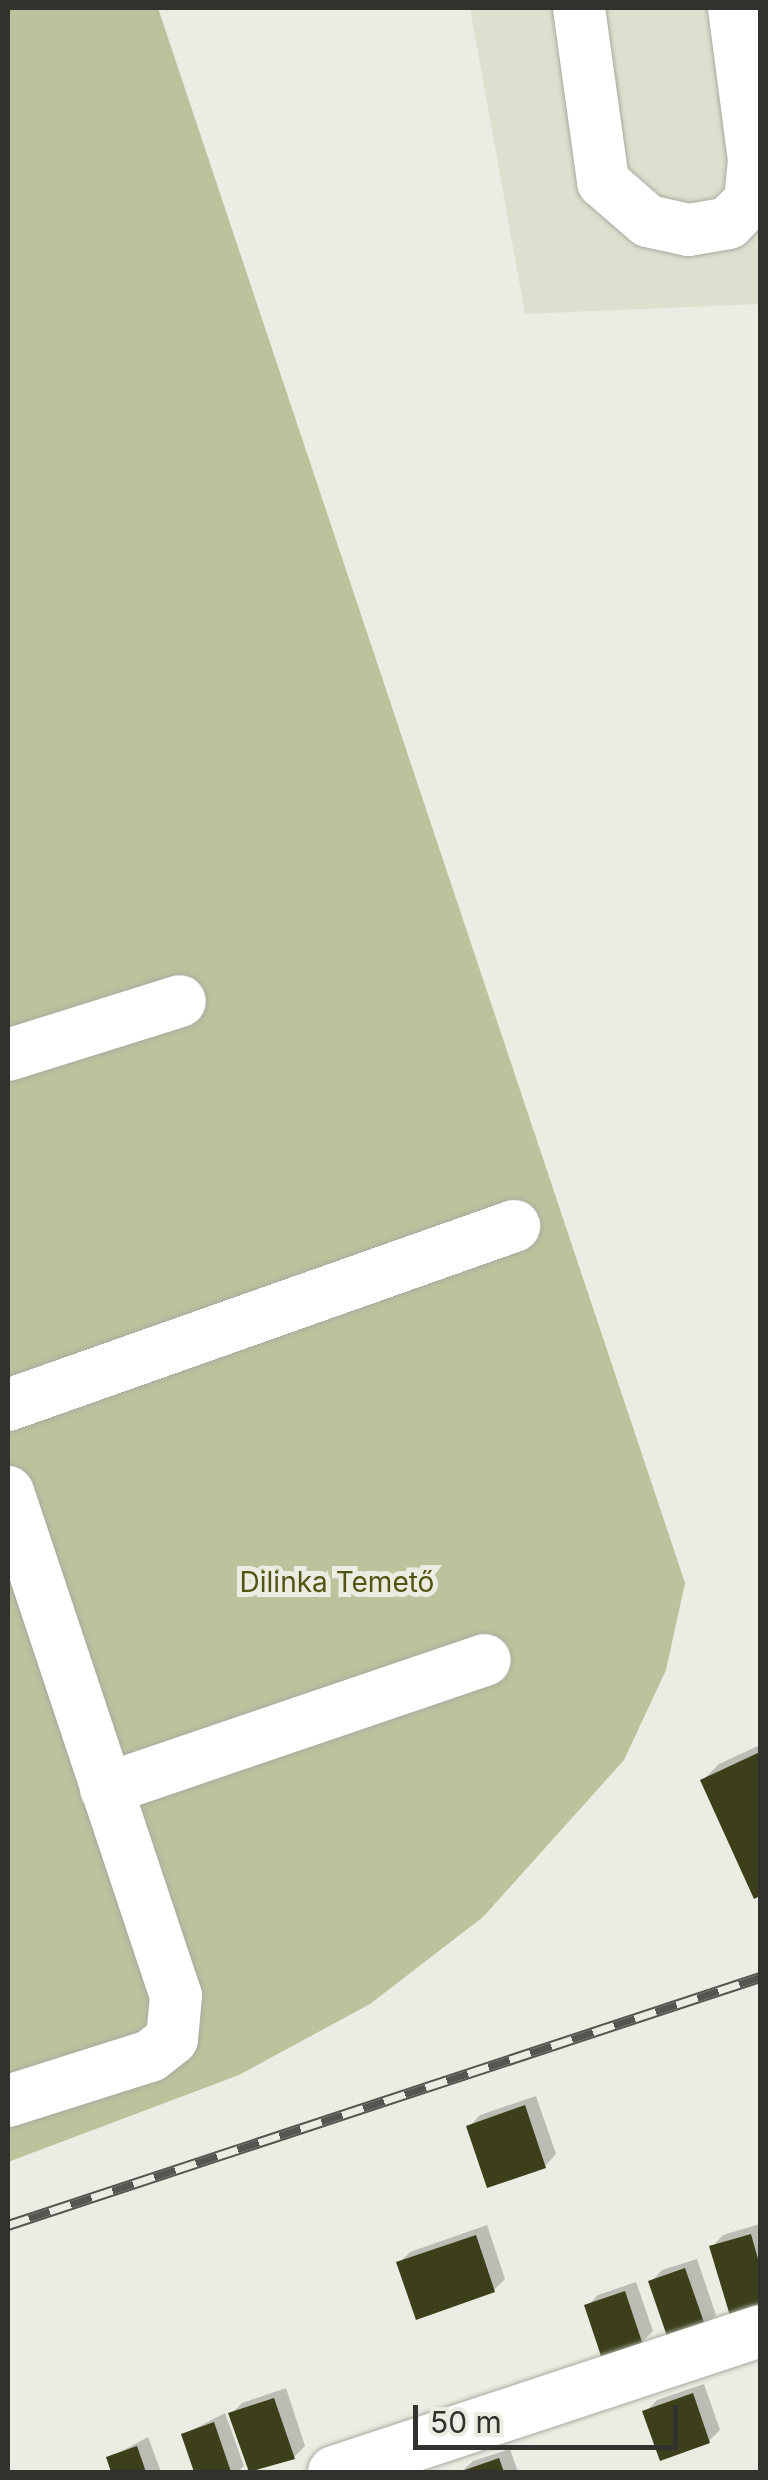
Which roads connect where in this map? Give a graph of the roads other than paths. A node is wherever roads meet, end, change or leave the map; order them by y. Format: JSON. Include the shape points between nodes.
{"nodes":[{"id":1,"x":579,"y":8,"type":"edge"},
{"id":2,"x":734,"y":8,"type":"edge"},
{"id":3,"x":180,"y":1001,"type":"dead end"},
{"id":4,"x":8,"y":1055,"type":"edge"},
{"id":5,"x":514,"y":1226,"type":"dead end"},
{"id":6,"x":8,"y":1404,"type":"edge"},
{"id":7,"x":8,"y":1492,"type":"edge"},
{"id":8,"x":485,"y":1660,"type":"dead end"},
{"id":9,"x":106,"y":1789,"type":"junction"},
{"id":10,"x":8,"y":2100,"type":"edge"},
{"id":11,"x":760,"y":2331,"type":"edge"},
{"id":12,"x":334,"y":2472,"type":"edge"}],
"edges":[{"from":1,"to":2,"type":"street","via":[[603,182],[648,221],[690,230],[728,223],[750,201],[754,160]]},
{"from":3,"to":4,"type":"street"},
{"from":5,"to":6,"type":"street"},
{"from":7,"to":9,"type":"street"},
{"from":8,"to":9,"type":"street"},
{"from":9,"to":10,"type":"street","via":[[176,1996],[172,2039],[150,2056]]},
{"from":11,"to":12,"type":"street"}]}
